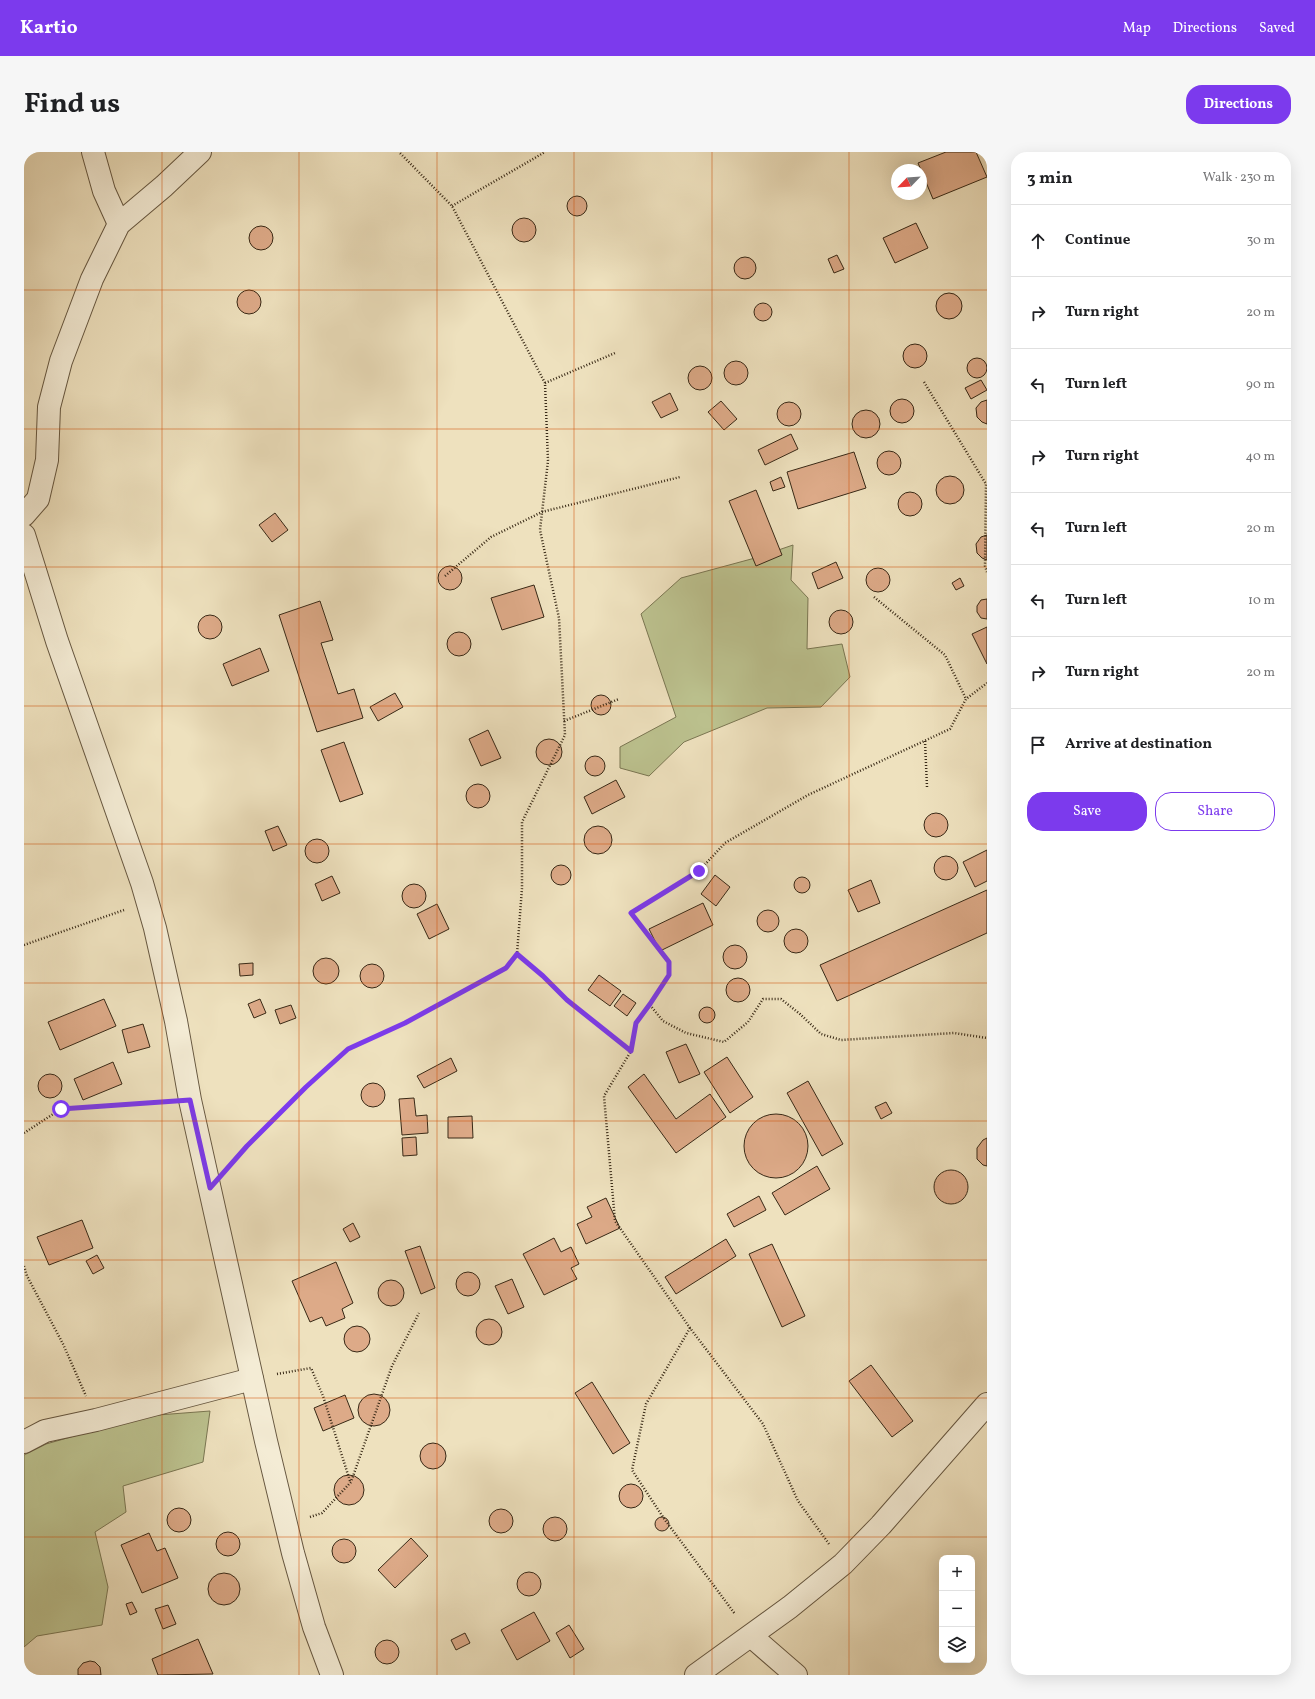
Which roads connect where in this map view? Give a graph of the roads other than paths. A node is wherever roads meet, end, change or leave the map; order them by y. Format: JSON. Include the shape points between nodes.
{"nodes":[{"id":1,"x":93,"y":152,"type":"edge"},
{"id":2,"x":200,"y":152,"type":"edge"},
{"id":3,"x":119,"y":224,"type":"junction"},
{"id":4,"x":24,"y":515,"type":"edge"},
{"id":5,"x":24,"y":535,"type":"edge"},
{"id":6,"x":252,"y":1379,"type":"junction"},
{"id":7,"x":987,"y":1404,"type":"edge"},
{"id":8,"x":24,"y":1442,"type":"edge"},
{"id":9,"x":751,"y":1636,"type":"junction"},
{"id":10,"x":332,"y":1675,"type":"edge"},
{"id":11,"x":696,"y":1675,"type":"edge"},
{"id":12,"x":796,"y":1675,"type":"edge"}],
"edges":[{"from":1,"to":3,"type":"street","via":[[104,191]]},
{"from":2,"to":3,"type":"street"},
{"from":3,"to":4,"type":"street","via":[[92,279],[61,361],[49,407],[47,460],[38,499]]},
{"from":5,"to":6,"type":"street","via":[[79,706],[147,901],[173,1006],[190,1100]]},
{"from":6,"to":8,"type":"street","via":[[45,1431]]},
{"from":6,"to":10,"type":"street","via":[[314,1627]]},
{"from":7,"to":9,"type":"street","via":[[881,1525],[843,1564]]},
{"from":9,"to":11,"type":"street"},
{"from":9,"to":12,"type":"street"}]}
